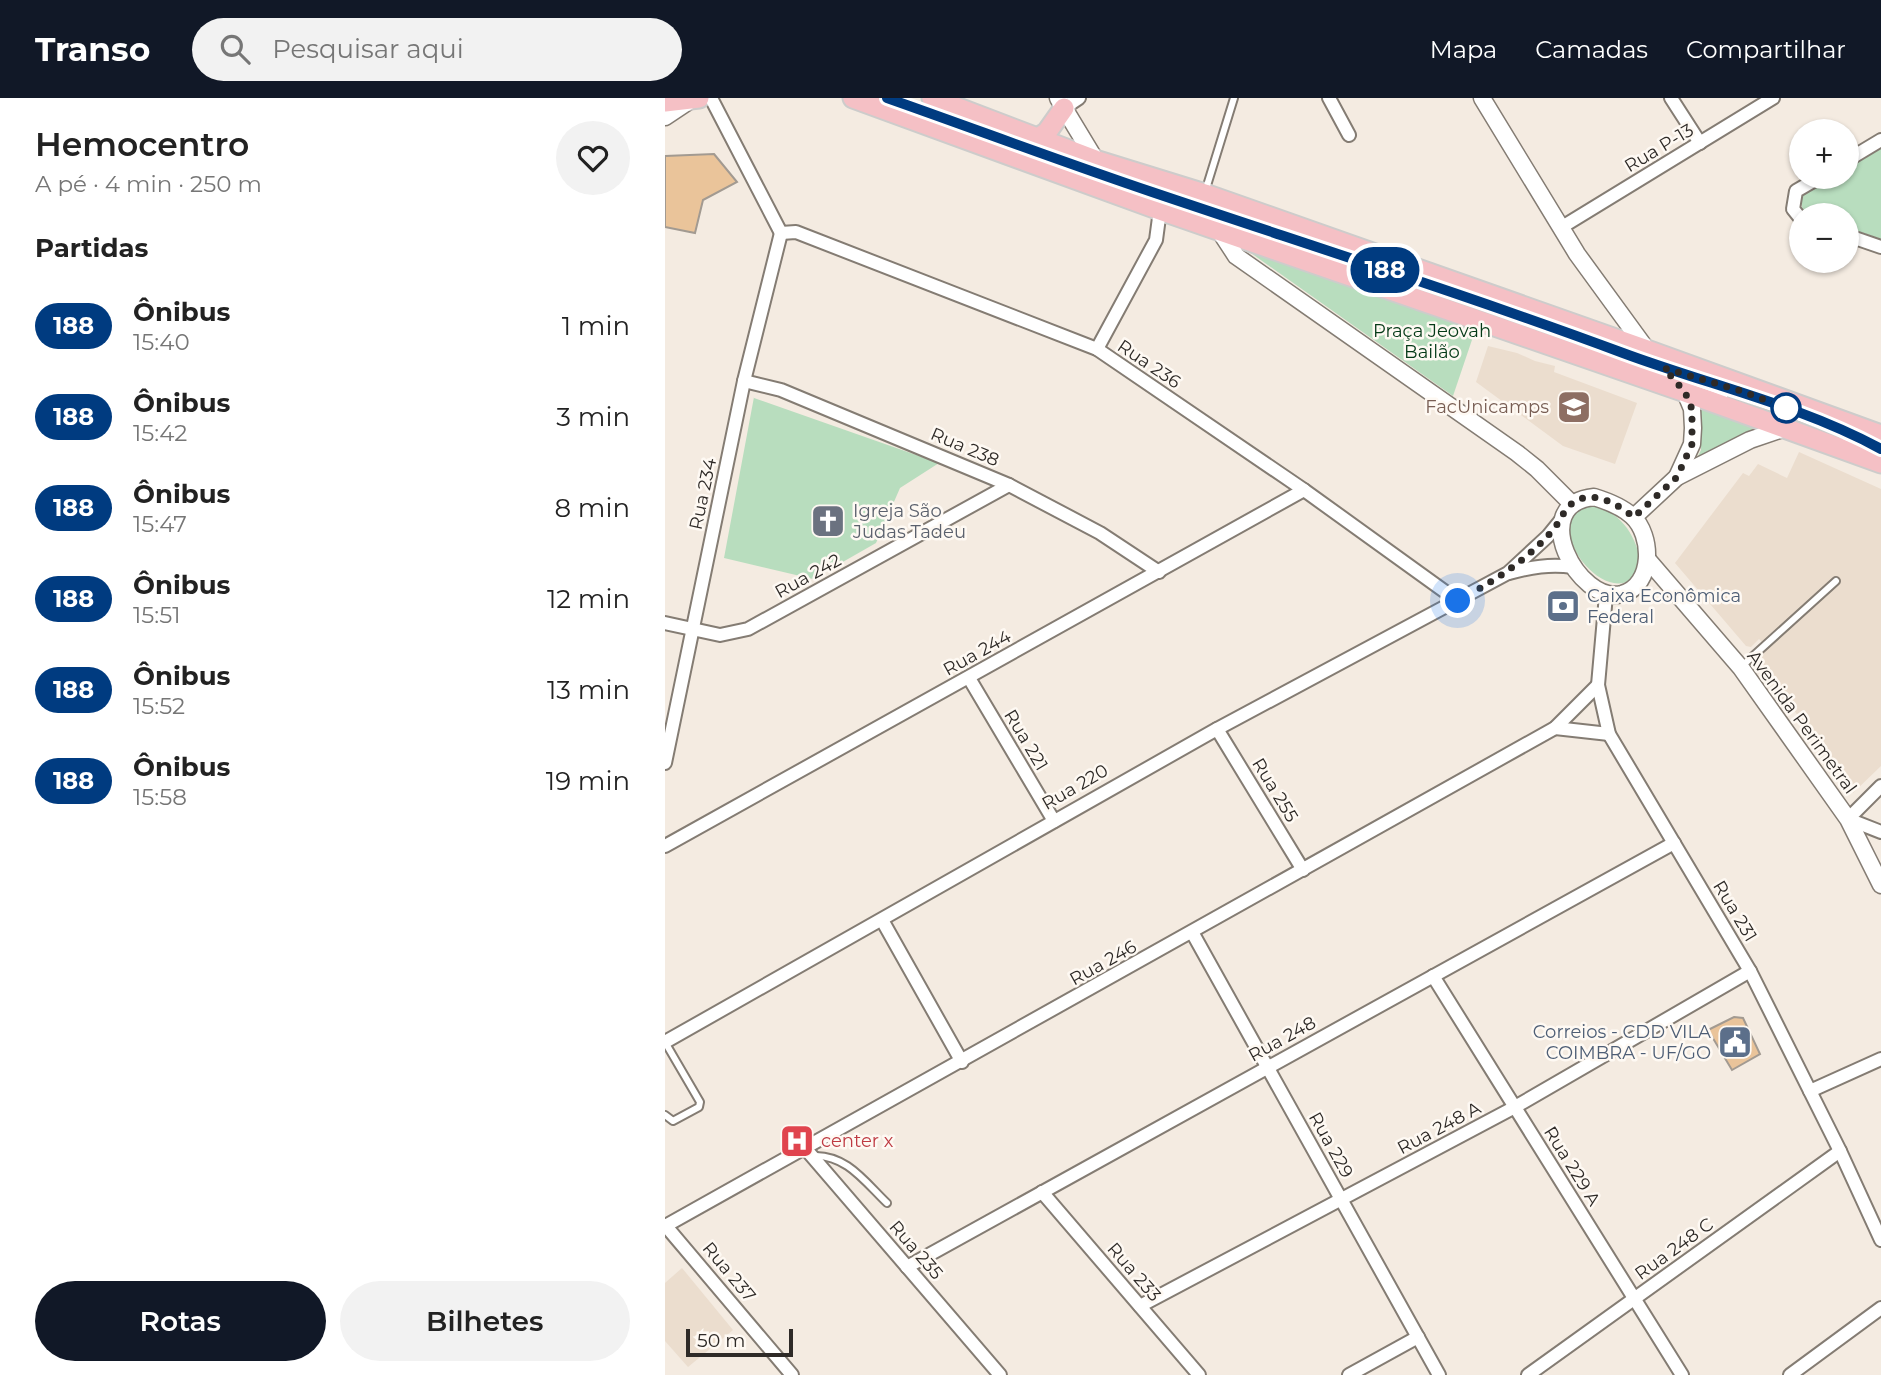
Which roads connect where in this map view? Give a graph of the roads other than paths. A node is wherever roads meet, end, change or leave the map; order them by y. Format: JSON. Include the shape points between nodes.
{"nodes":[{"id":1,"x":711,"y":98,"type":"edge"},
{"id":2,"x":853,"y":98,"type":"edge"},
{"id":3,"x":887,"y":98,"type":"edge"},
{"id":4,"x":932,"y":98,"type":"edge"},
{"id":5,"x":1234,"y":98,"type":"edge"},
{"id":6,"x":1329,"y":98,"type":"edge"},
{"id":7,"x":1482,"y":98,"type":"edge"},
{"id":8,"x":1671,"y":98,"type":"edge"},
{"id":9,"x":1773,"y":98,"type":"edge"},
{"id":10,"x":694,"y":99,"type":"edge"},
{"id":11,"x":1067,"y":101,"type":"edge"},
{"id":12,"x":665,"y":102,"type":"edge"},
{"id":13,"x":665,"y":117,"type":"edge"},
{"id":14,"x":1349,"y":135,"type":"dead end"},
{"id":15,"x":1037,"y":139,"type":"junction"},
{"id":16,"x":1881,"y":140,"type":"edge"},
{"id":17,"x":1700,"y":143,"type":"junction"},
{"id":18,"x":1859,"y":153,"type":"edge"},
{"id":19,"x":1100,"y":168,"type":"junction"},
{"id":20,"x":1116,"y":194,"type":"junction"},
{"id":21,"x":1205,"y":194,"type":"junction"},
{"id":22,"x":1160,"y":210,"type":"junction"},
{"id":23,"x":1562,"y":227,"type":"junction"},
{"id":24,"x":1219,"y":230,"type":"junction"},
{"id":25,"x":781,"y":233,"type":"junction"},
{"id":26,"x":1859,"y":239,"type":"edge"},
{"id":27,"x":1881,"y":247,"type":"edge"},
{"id":28,"x":1097,"y":349,"type":"junction"},
{"id":29,"x":1647,"y":350,"type":"junction"},
{"id":30,"x":1664,"y":368,"type":"junction"},
{"id":31,"x":744,"y":381,"type":"junction"},
{"id":32,"x":1685,"y":392,"type":"junction"},
{"id":33,"x":1738,"y":402,"type":"dead end"},
{"id":34,"x":1794,"y":427,"type":"junction"},
{"id":35,"x":1828,"y":435,"type":"dead end"},
{"id":36,"x":1881,"y":435,"type":"edge"},
{"id":37,"x":1839,"y":438,"type":"dead end"},
{"id":38,"x":1881,"y":450,"type":"edge"},
{"id":39,"x":1881,"y":463,"type":"edge"},
{"id":40,"x":1677,"y":477,"type":"junction"},
{"id":41,"x":1009,"y":485,"type":"junction"},
{"id":42,"x":1304,"y":490,"type":"junction"},
{"id":43,"x":1571,"y":503,"type":"junction"},
{"id":44,"x":1634,"y":517,"type":"junction"},
{"id":45,"x":1561,"y":520,"type":"junction"},
{"id":46,"x":1648,"y":560,"type":"junction"},
{"id":47,"x":1573,"y":567,"type":"junction"},
{"id":48,"x":1159,"y":572,"type":"junction"},
{"id":49,"x":1509,"y":573,"type":"junction"},
{"id":50,"x":1836,"y":581,"type":"dead end"},
{"id":51,"x":1607,"y":594,"type":"junction"},
{"id":52,"x":1458,"y":601,"type":"junction"},
{"id":53,"x":665,"y":623,"type":"edge"},
{"id":54,"x":692,"y":629,"type":"junction"},
{"id":55,"x":1741,"y":668,"type":"junction"},
{"id":56,"x":968,"y":678,"type":"junction"},
{"id":57,"x":1598,"y":685,"type":"junction"},
{"id":58,"x":1555,"y":728,"type":"junction"},
{"id":59,"x":1217,"y":729,"type":"junction"},
{"id":60,"x":1609,"y":733,"type":"junction"},
{"id":61,"x":665,"y":764,"type":"edge"},
{"id":62,"x":1881,"y":786,"type":"edge"},
{"id":63,"x":1848,"y":819,"type":"junction"},
{"id":64,"x":1054,"y":821,"type":"junction"},
{"id":65,"x":1881,"y":832,"type":"edge"},
{"id":66,"x":1674,"y":843,"type":"junction"},
{"id":67,"x":665,"y":846,"type":"edge"},
{"id":68,"x":1303,"y":870,"type":"junction"},
{"id":69,"x":1881,"y":885,"type":"edge"},
{"id":70,"x":882,"y":920,"type":"junction"},
{"id":71,"x":1192,"y":932,"type":"junction"},
{"id":72,"x":1750,"y":971,"type":"junction"},
{"id":73,"x":1433,"y":976,"type":"junction"},
{"id":74,"x":665,"y":1042,"type":"edge"},
{"id":75,"x":1881,"y":1059,"type":"edge"},
{"id":76,"x":962,"y":1062,"type":"junction"},
{"id":77,"x":1267,"y":1067,"type":"junction"},
{"id":78,"x":1809,"y":1091,"type":"junction"},
{"id":79,"x":1515,"y":1108,"type":"junction"},
{"id":80,"x":665,"y":1115,"type":"edge"},
{"id":81,"x":1840,"y":1151,"type":"junction"},
{"id":82,"x":808,"y":1152,"type":"junction"},
{"id":83,"x":1042,"y":1192,"type":"junction"},
{"id":84,"x":1341,"y":1200,"type":"junction"},
{"id":85,"x":887,"y":1203,"type":"dead end"},
{"id":86,"x":666,"y":1225,"type":"edge"},
{"id":87,"x":1881,"y":1240,"type":"edge"},
{"id":88,"x":907,"y":1266,"type":"junction"},
{"id":89,"x":1635,"y":1298,"type":"junction"},
{"id":90,"x":1140,"y":1306,"type":"junction"},
{"id":91,"x":1881,"y":1308,"type":"edge"},
{"id":92,"x":1418,"y":1337,"type":"junction"},
{"id":93,"x":792,"y":1375,"type":"edge"},
{"id":94,"x":1000,"y":1375,"type":"edge"},
{"id":95,"x":1199,"y":1375,"type":"edge"},
{"id":96,"x":1349,"y":1375,"type":"edge"},
{"id":97,"x":1439,"y":1375,"type":"edge"},
{"id":98,"x":1528,"y":1375,"type":"edge"},
{"id":99,"x":1682,"y":1375,"type":"edge"},
{"id":100,"x":1790,"y":1375,"type":"edge"}],
"edges":[{"from":1,"to":25,"type":"street"},
{"from":2,"to":20,"type":"main road"},
{"from":3,"to":19,"type":"lane"},
{"from":4,"to":15,"type":"main road"},
{"from":5,"to":21,"type":"lane"},
{"from":6,"to":14,"type":"street"},
{"from":7,"to":23,"type":"street"},
{"from":8,"to":17,"type":"street"},
{"from":9,"to":17,"type":"street","name":"Rua P-13"},
{"from":10,"to":12,"type":"main road"},
{"from":10,"to":13,"type":"street"},
{"from":11,"to":15,"type":"main road","via":[[1047,132]]},
{"from":11,"to":19,"type":"street"},
{"from":15,"to":19,"type":"main road"},
{"from":16,"to":18,"type":"street"},
{"from":17,"to":23,"type":"street","name":"Rua P-13"},
{"from":19,"to":20,"type":"street"},
{"from":19,"to":21,"type":"main road"},
{"from":19,"to":30,"type":"lane"},
{"from":20,"to":22,"type":"main road"},
{"from":21,"to":29,"type":"main road"},
{"from":22,"to":24,"type":"main road"},
{"from":22,"to":28,"type":"street","via":[[1156,240]]},
{"from":23,"to":29,"type":"street"},
{"from":24,"to":32,"type":"main road"},
{"from":24,"to":43,"type":"street","via":[[1236,256],[1517,453]]},
{"from":25,"to":28,"type":"street","name":"Rua 236","via":[[796,232]]},
{"from":25,"to":31,"type":"street","name":"Rua 234"},
{"from":26,"to":27,"type":"street"},
{"from":28,"to":42,"type":"street","name":"Rua 236"},
{"from":29,"to":30,"type":"street"},
{"from":29,"to":36,"type":"main road"},
{"from":30,"to":32,"type":"street"},
{"from":30,"to":33,"type":"lane"},
{"from":30,"to":38,"type":"lane","via":[[1843,428]]},
{"from":31,"to":41,"type":"street","name":"Rua 238","via":[[781,390]]},
{"from":31,"to":54,"type":"street","name":"Rua 234"},
{"from":32,"to":34,"type":"main road"},
{"from":32,"to":40,"type":"street","via":[[1692,409],[1693,436]]},
{"from":34,"to":35,"type":"lane"},
{"from":34,"to":39,"type":"main road"},
{"from":34,"to":40,"type":"street","via":[[1751,440]]},
{"from":37,"to":38,"type":"lane"},
{"from":40,"to":44,"type":"street"},
{"from":41,"to":48,"type":"street","name":"Rua 238","via":[[1100,533]]},
{"from":41,"to":54,"type":"street","name":"Rua 242","via":[[748,629],[720,635]]},
{"from":42,"to":48,"type":"street","name":"Rua 244"},
{"from":42,"to":52,"type":"street","name":"Rua 236"},
{"from":43,"to":44,"type":"street","via":[[1594,497]]},
{"from":43,"to":45,"type":"street"},
{"from":44,"to":46,"type":"street"},
{"from":45,"to":47,"type":"street","via":[[1564,547]]},
{"from":45,"to":49,"type":"street","name":"Rua 220"},
{"from":46,"to":51,"type":"street","via":[[1631,590]]},
{"from":46,"to":55,"type":"street","name":"Avenida Perimetral"},
{"from":47,"to":49,"type":"street","name":"Rua 220","via":[[1536,566]]},
{"from":47,"to":51,"type":"street","via":[[1593,588]]},
{"from":48,"to":56,"type":"street","name":"Rua 244"},
{"from":49,"to":52,"type":"street","name":"Rua 220"},
{"from":50,"to":55,"type":"lane"},
{"from":51,"to":57,"type":"street","name":"Rua 231"},
{"from":52,"to":59,"type":"street","name":"Rua 220"},
{"from":53,"to":54,"type":"street","name":"Rua 242"},
{"from":54,"to":61,"type":"street","name":"Rua 234"},
{"from":55,"to":63,"type":"street","name":"Avenida Perimetral"},
{"from":56,"to":64,"type":"street","name":"Rua 221"},
{"from":56,"to":67,"type":"street","name":"Rua 244"},
{"from":57,"to":58,"type":"street","name":"Rua 246"},
{"from":57,"to":60,"type":"street","name":"Rua 231"},
{"from":58,"to":60,"type":"street"},
{"from":58,"to":68,"type":"street","name":"Rua 246"},
{"from":59,"to":64,"type":"street","name":"Rua 220"},
{"from":59,"to":68,"type":"street","name":"Rua 255"},
{"from":60,"to":66,"type":"street","name":"Rua 231"},
{"from":62,"to":63,"type":"street"},
{"from":63,"to":65,"type":"street"},
{"from":63,"to":69,"type":"street","name":"Avenida Perimetral"},
{"from":64,"to":70,"type":"street","name":"Rua 220"},
{"from":66,"to":72,"type":"street","name":"Rua 231"},
{"from":66,"to":73,"type":"street","name":"Rua 248"},
{"from":68,"to":71,"type":"street","name":"Rua 246"},
{"from":70,"to":74,"type":"street","name":"Rua 220"},
{"from":70,"to":76,"type":"street"},
{"from":71,"to":76,"type":"street","name":"Rua 246"},
{"from":71,"to":77,"type":"street","name":"Rua 229"},
{"from":72,"to":78,"type":"street","name":"Rua 231"},
{"from":72,"to":79,"type":"street","name":"Rua 248 A"},
{"from":73,"to":77,"type":"street","name":"Rua 248"},
{"from":73,"to":79,"type":"street","name":"Rua 229 A"},
{"from":74,"to":80,"type":"lane","via":[[700,1102],[699,1107],[673,1121]]},
{"from":75,"to":78,"type":"street"},
{"from":76,"to":82,"type":"street","name":"Rua 246"},
{"from":77,"to":83,"type":"street","name":"Rua 248"},
{"from":77,"to":84,"type":"street","name":"Rua 229"},
{"from":78,"to":81,"type":"street","name":"Rua 231"},
{"from":79,"to":84,"type":"street","name":"Rua 248 A"},
{"from":79,"to":89,"type":"street","name":"Rua 229 A"},
{"from":81,"to":87,"type":"street","name":"Rua 231"},
{"from":81,"to":89,"type":"street","name":"Rua 248 C"},
{"from":82,"to":85,"type":"lane","via":[[850,1166]]},
{"from":82,"to":86,"type":"street","name":"Rua 246"},
{"from":82,"to":88,"type":"street","name":"Rua 235"},
{"from":83,"to":88,"type":"street","name":"Rua 248"},
{"from":83,"to":90,"type":"street","name":"Rua 233"},
{"from":84,"to":90,"type":"street","name":"Rua 248 A"},
{"from":84,"to":92,"type":"street","name":"Rua 229"},
{"from":86,"to":93,"type":"street","name":"Rua 237"},
{"from":88,"to":94,"type":"street","name":"Rua 235"},
{"from":89,"to":98,"type":"street","name":"Rua 248 C"},
{"from":89,"to":99,"type":"street","name":"Rua 229 A"},
{"from":90,"to":95,"type":"street","name":"Rua 233"},
{"from":91,"to":100,"type":"street"},
{"from":92,"to":96,"type":"street"},
{"from":92,"to":97,"type":"street","name":"Rua 229"}]}
